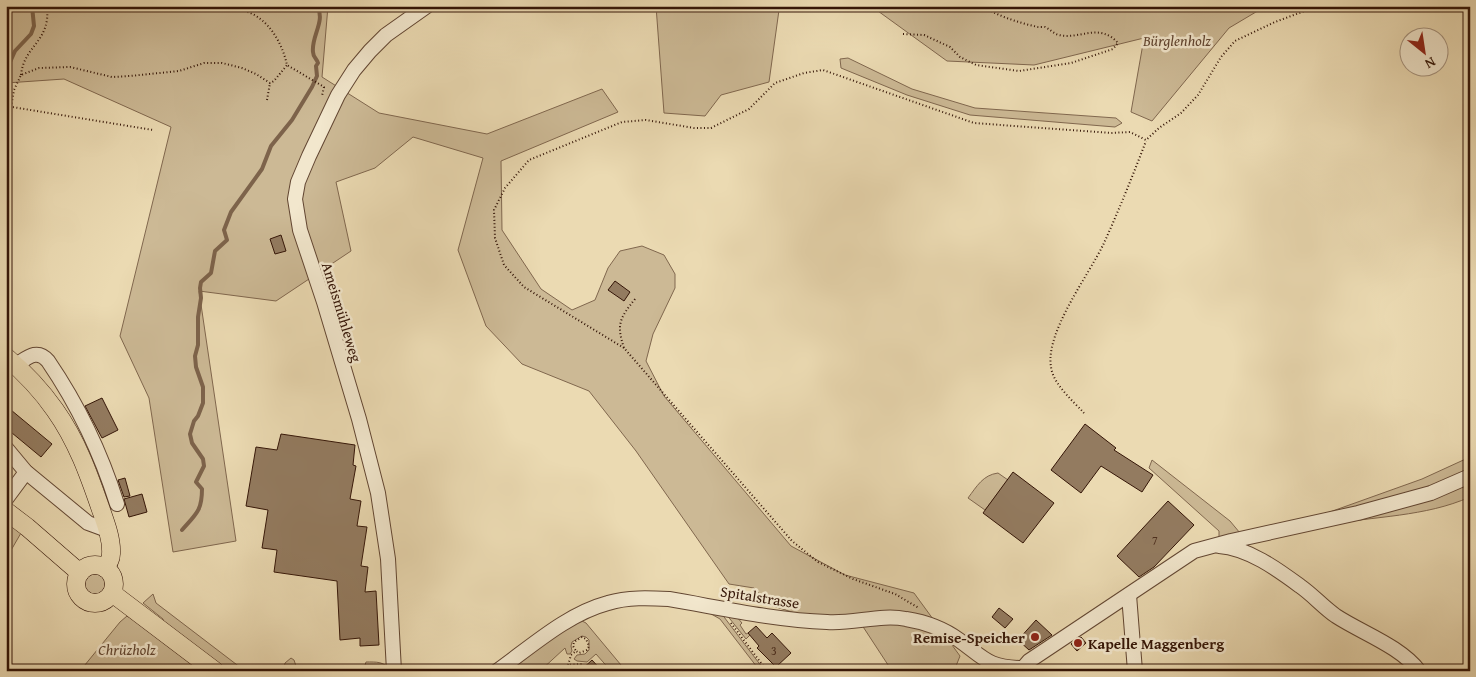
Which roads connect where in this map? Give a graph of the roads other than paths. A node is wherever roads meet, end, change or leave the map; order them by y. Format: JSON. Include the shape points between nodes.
{"nodes":[{"id":1,"x":427,"y":6,"type":"edge"},
{"id":2,"x":11,"y":361,"type":"edge"},
{"id":3,"x":6,"y":448,"type":"edge"},
{"id":4,"x":26,"y":472,"type":"junction"},
{"id":5,"x":1470,"y":476,"type":"edge"},
{"id":6,"x":6,"y":499,"type":"edge"},
{"id":7,"x":117,"y":504,"type":"dead end"},
{"id":8,"x":6,"y":511,"type":"edge"},
{"id":9,"x":107,"y":530,"type":"junction"},
{"id":10,"x":1215,"y":545,"type":"junction"},
{"id":11,"x":105,"y":568,"type":"junction"},
{"id":12,"x":80,"y":573,"type":"junction"},
{"id":13,"x":112,"y":593,"type":"junction"},
{"id":14,"x":1129,"y":595,"type":"junction"},
{"id":15,"x":1024,"y":670,"type":"edge"},
{"id":16,"x":215,"y":671,"type":"edge"},
{"id":17,"x":394,"y":671,"type":"edge"},
{"id":18,"x":497,"y":671,"type":"edge"},
{"id":19,"x":1135,"y":671,"type":"edge"},
{"id":20,"x":1419,"y":671,"type":"edge"}],
"edges":[{"from":1,"to":17,"type":"street","name":"Ameismühleweg","via":[[381,39],[354,70],[308,156],[295,199],[300,230],[359,419],[378,493],[388,559]]},
{"from":2,"to":7,"type":"street","via":[[36,354],[48,361],[92,436]]},
{"from":2,"to":9,"type":"main road","via":[[44,394],[70,434],[90,478]]},
{"from":3,"to":4,"type":"street"},
{"from":4,"to":6,"type":"street"},
{"from":4,"to":9,"type":"street","via":[[88,523]]},
{"from":5,"to":10,"type":"street","via":[[1431,493],[1358,513]]},
{"from":8,"to":12,"type":"main road"},
{"from":9,"to":11,"type":"main road","via":[[111,555]]},
{"from":10,"to":14,"type":"street","via":[[1194,551]]},
{"from":10,"to":20,"type":"street","via":[[1231,546],[1276,569],[1334,614],[1406,657]]},
{"from":11,"to":12,"type":"main road","via":[[89,566]]},
{"from":11,"to":13,"type":"main road","via":[[114,582]]},
{"from":12,"to":13,"type":"main road","via":[[77,591],[85,600],[97,603]]},
{"from":13,"to":16,"type":"main road"},
{"from":14,"to":15,"type":"street","via":[[1029,661]]},
{"from":14,"to":19,"type":"street"},
{"from":15,"to":18,"type":"street","name":"Spitalstrasse","via":[[990,663],[940,629],[906,619],[892,617],[830,623],[650,598],[628,599],[593,608],[569,620]]}]}
